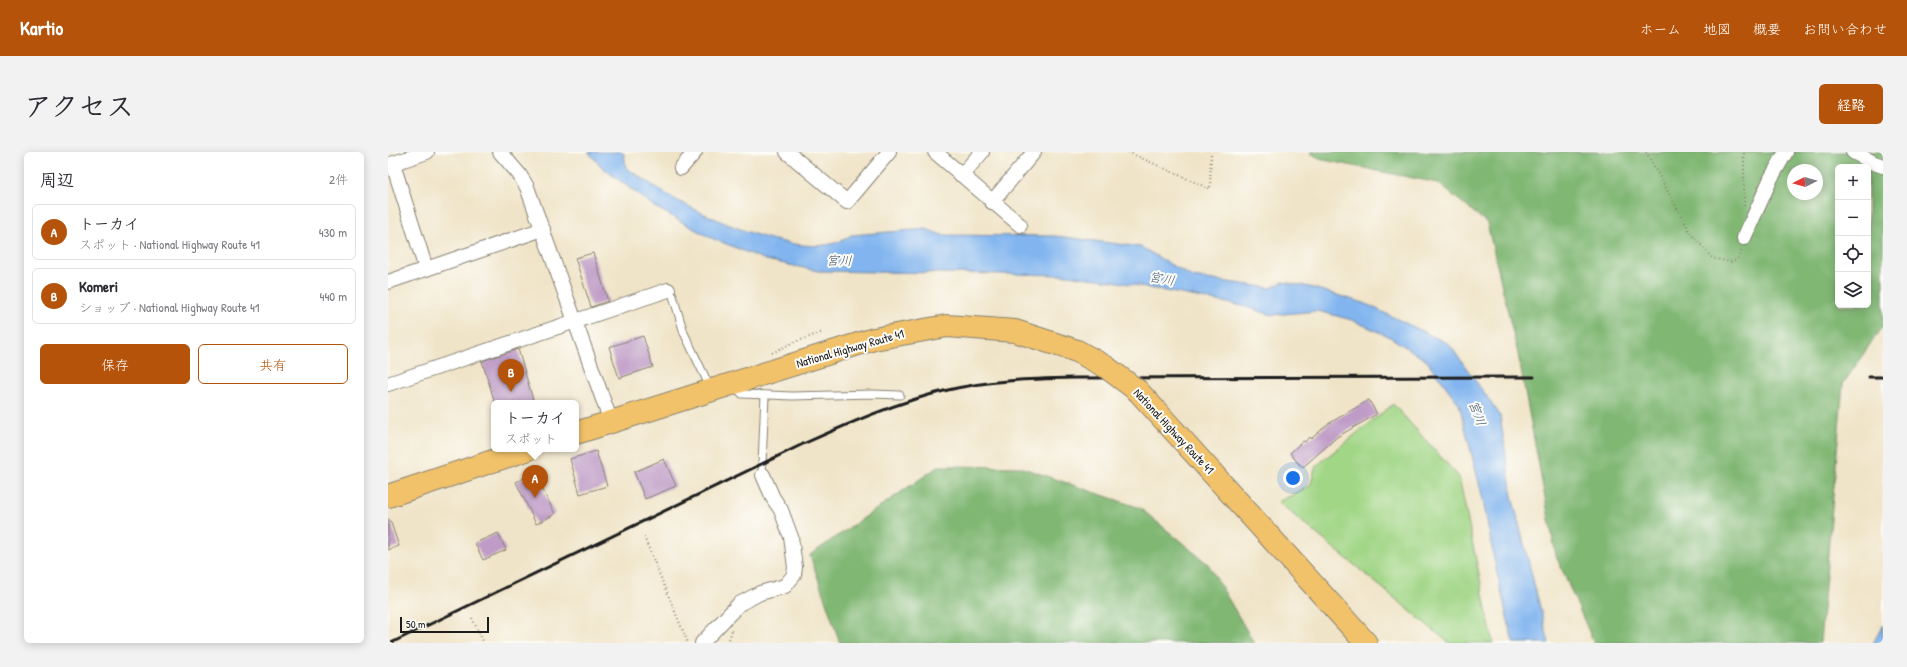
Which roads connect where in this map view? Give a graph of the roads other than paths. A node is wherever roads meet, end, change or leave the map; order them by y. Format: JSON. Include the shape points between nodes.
{"nodes":[{"id":1,"x":427,"y":152,"type":"edge"},
{"id":2,"x":500,"y":152,"type":"edge"},
{"id":3,"x":695,"y":152,"type":"edge"},
{"id":4,"x":787,"y":152,"type":"edge"},
{"id":5,"x":890,"y":152,"type":"edge"},
{"id":6,"x":935,"y":152,"type":"edge"},
{"id":7,"x":982,"y":152,"type":"edge"},
{"id":8,"x":1034,"y":152,"type":"edge"},
{"id":9,"x":1786,"y":152,"type":"edge"},
{"id":10,"x":1853,"y":152,"type":"edge"},
{"id":11,"x":390,"y":165,"type":"edge"},
{"id":12,"x":1883,"y":166,"type":"edge"},
{"id":13,"x":681,"y":168,"type":"dead end"},
{"id":14,"x":959,"y":174,"type":"junction"},
{"id":15,"x":992,"y":202,"type":"junction"},
{"id":16,"x":1020,"y":225,"type":"dead end"},
{"id":17,"x":543,"y":229,"type":"junction"},
{"id":18,"x":1744,"y":238,"type":"road end"},
{"id":19,"x":426,"y":269,"type":"junction"},
{"id":20,"x":388,"y":282,"type":"edge"},
{"id":21,"x":668,"y":290,"type":"joint"},
{"id":22,"x":575,"y":321,"type":"junction"},
{"id":23,"x":708,"y":381,"type":"dead end"},
{"id":24,"x":388,"y":384,"type":"edge"},
{"id":25,"x":732,"y":384,"type":"junction"},
{"id":26,"x":765,"y":395,"type":"junction"},
{"id":27,"x":900,"y":395,"type":"dead end"},
{"id":28,"x":611,"y":422,"type":"junction"},
{"id":29,"x":579,"y":432,"type":"edge"},
{"id":30,"x":520,"y":452,"type":"edge"},
{"id":31,"x":763,"y":475,"type":"joint"},
{"id":32,"x":388,"y":496,"type":"edge"},
{"id":33,"x":702,"y":643,"type":"edge"},
{"id":34,"x":1366,"y":643,"type":"edge"}],
"edges":[{"from":1,"to":11,"type":"street"},
{"from":2,"to":17,"type":"street","via":[[520,174]]},
{"from":3,"to":13,"type":"street"},
{"from":4,"to":5,"type":"street","via":[[847,202]]},
{"from":6,"to":14,"type":"street"},
{"from":7,"to":14,"type":"street"},
{"from":8,"to":15,"type":"street"},
{"from":9,"to":18,"type":"street","via":[[1771,178]]},
{"from":10,"to":12,"type":"street"},
{"from":11,"to":19,"type":"street"},
{"from":14,"to":15,"type":"street"},
{"from":15,"to":16,"type":"street"},
{"from":17,"to":19,"type":"street"},
{"from":17,"to":22,"type":"street"},
{"from":19,"to":20,"type":"street"},
{"from":21,"to":22,"type":"street"},
{"from":21,"to":23,"type":"lane","via":[[673,296],[684,333]]},
{"from":22,"to":24,"type":"street"},
{"from":22,"to":28,"type":"street"},
{"from":25,"to":26,"type":"lane","via":[[742,394]]},
{"from":25,"to":28,"type":"highway","name":"National Highway Route 41"},
{"from":25,"to":34,"type":"highway","name":"National Highway Route 41","bridge":true,"via":[[874,339],[947,326],[1015,331],[1077,351],[1106,367],[1138,391]]},
{"from":26,"to":27,"type":"lane"},
{"from":26,"to":31,"type":"lane"},
{"from":28,"to":29,"type":"highway","name":"National Highway Route 41"},
{"from":30,"to":32,"type":"highway"},
{"from":31,"to":33,"type":"street","via":[[791,537],[794,575],[785,586],[760,593],[739,604]]}]}
